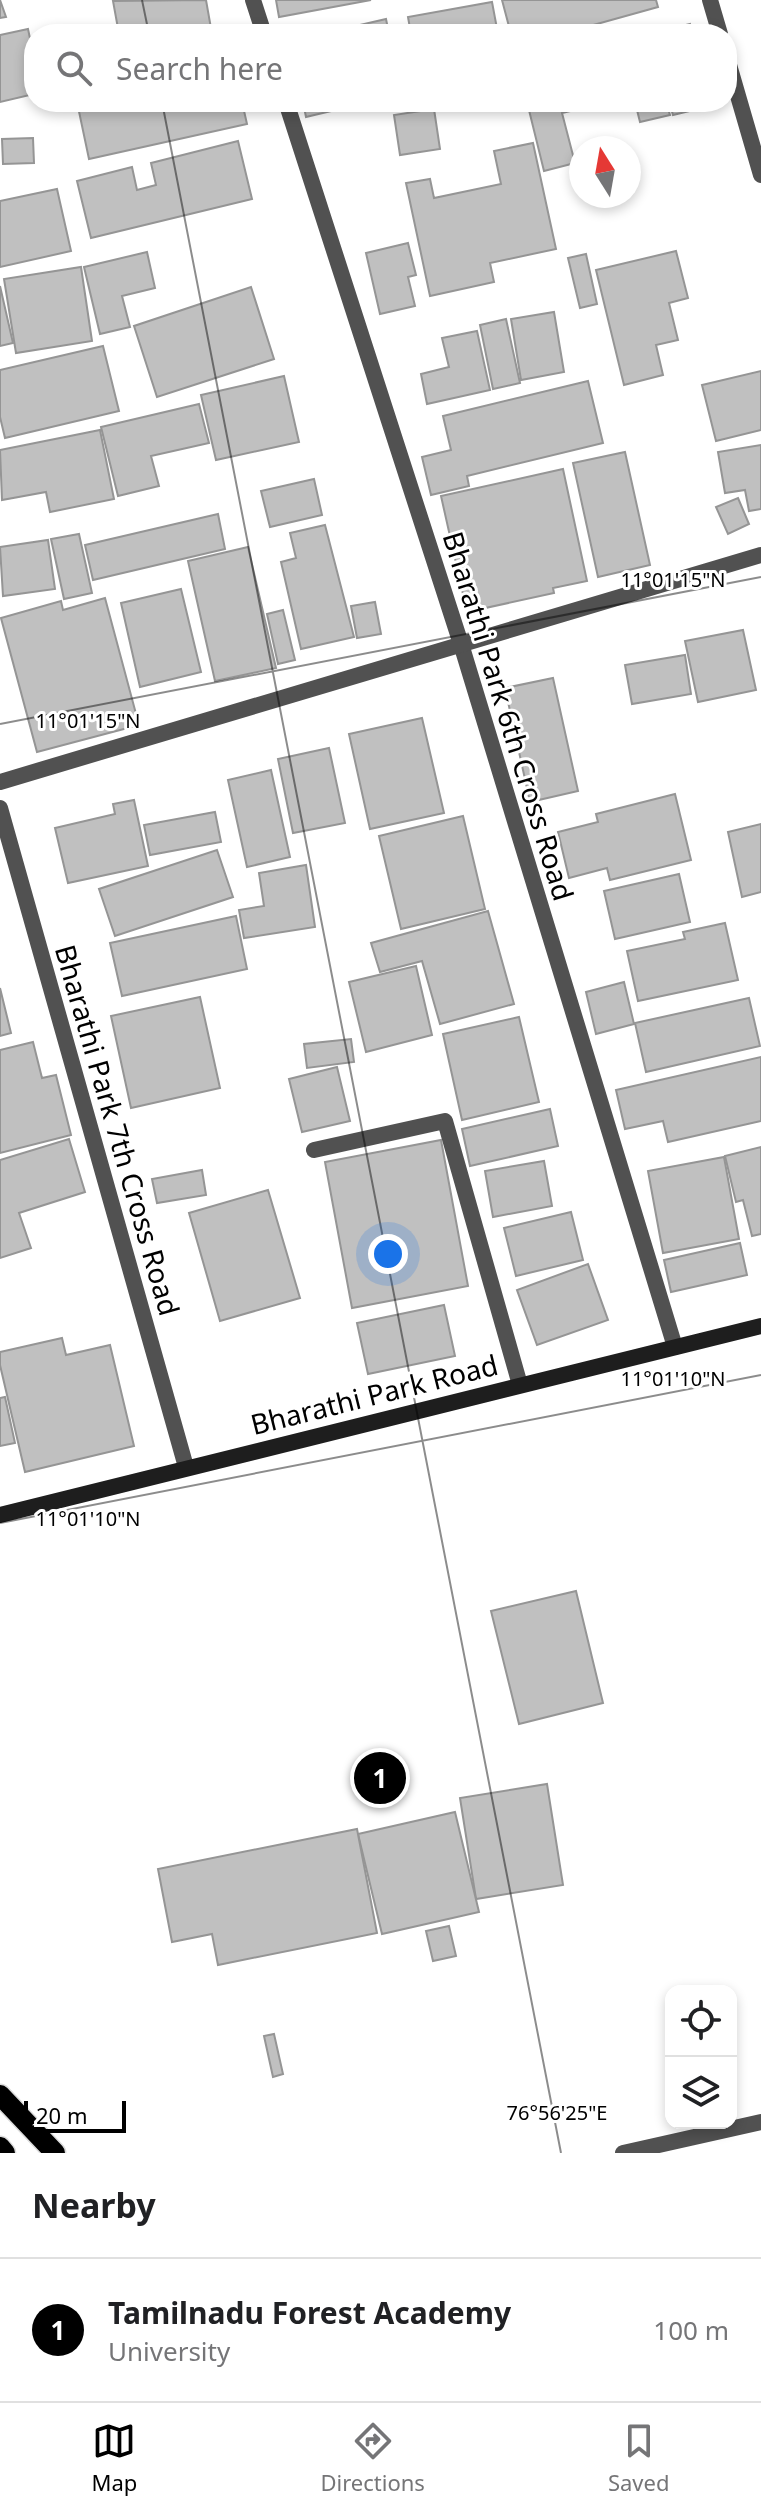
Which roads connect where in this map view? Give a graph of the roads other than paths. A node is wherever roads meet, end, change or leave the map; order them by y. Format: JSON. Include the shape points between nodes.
{"nodes":[{"id":1,"x":253,"y":0,"type":"edge"},
{"id":2,"x":710,"y":0,"type":"edge"},
{"id":3,"x":261,"y":24,"type":"edge"},
{"id":4,"x":717,"y":24,"type":"edge"},
{"id":5,"x":737,"y":92,"type":"edge"},
{"id":6,"x":289,"y":112,"type":"edge"},
{"id":7,"x":761,"y":175,"type":"edge"},
{"id":8,"x":761,"y":555,"type":"edge"},
{"id":9,"x":461,"y":644,"type":"junction"},
{"id":10,"x":0,"y":782,"type":"edge"},
{"id":11,"x":0,"y":808,"type":"edge"},
{"id":12,"x":314,"y":1150,"type":"dead end"},
{"id":13,"x":761,"y":1326,"type":"edge"},
{"id":14,"x":675,"y":1347,"type":"junction"},
{"id":15,"x":520,"y":1385,"type":"junction"},
{"id":16,"x":186,"y":1467,"type":"junction"},
{"id":17,"x":0,"y":1515,"type":"edge"},
{"id":18,"x":0,"y":2095,"type":"edge"},
{"id":19,"x":761,"y":2122,"type":"edge"},
{"id":20,"x":0,"y":2147,"type":"edge"},
{"id":21,"x":5,"y":2153,"type":"edge"},
{"id":22,"x":55,"y":2153,"type":"edge"},
{"id":23,"x":623,"y":2153,"type":"edge"}],
"edges":[{"from":1,"to":3,"type":"street"},
{"from":2,"to":4,"type":"street"},
{"from":5,"to":7,"type":"street"},
{"from":6,"to":9,"type":"street","name":"Bharathi Park 6th Cross Road"},
{"from":8,"to":9,"type":"street"},
{"from":9,"to":10,"type":"street"},
{"from":9,"to":14,"type":"street","name":"Bharathi Park 6th Cross Road"},
{"from":11,"to":16,"type":"street","name":"Bharathi Park 7th Cross Road"},
{"from":12,"to":15,"type":"street","via":[[445,1121]]},
{"from":13,"to":14,"type":"main road","name":"Bharathi Park Road"},
{"from":14,"to":15,"type":"main road","name":"Bharathi Park Road"},
{"from":15,"to":16,"type":"main road","name":"Bharathi Park Road"},
{"from":16,"to":17,"type":"main road","name":"Bharathi Park Road"},
{"from":18,"to":22,"type":"main road"},
{"from":19,"to":23,"type":"street"},
{"from":20,"to":21,"type":"main road"}]}
